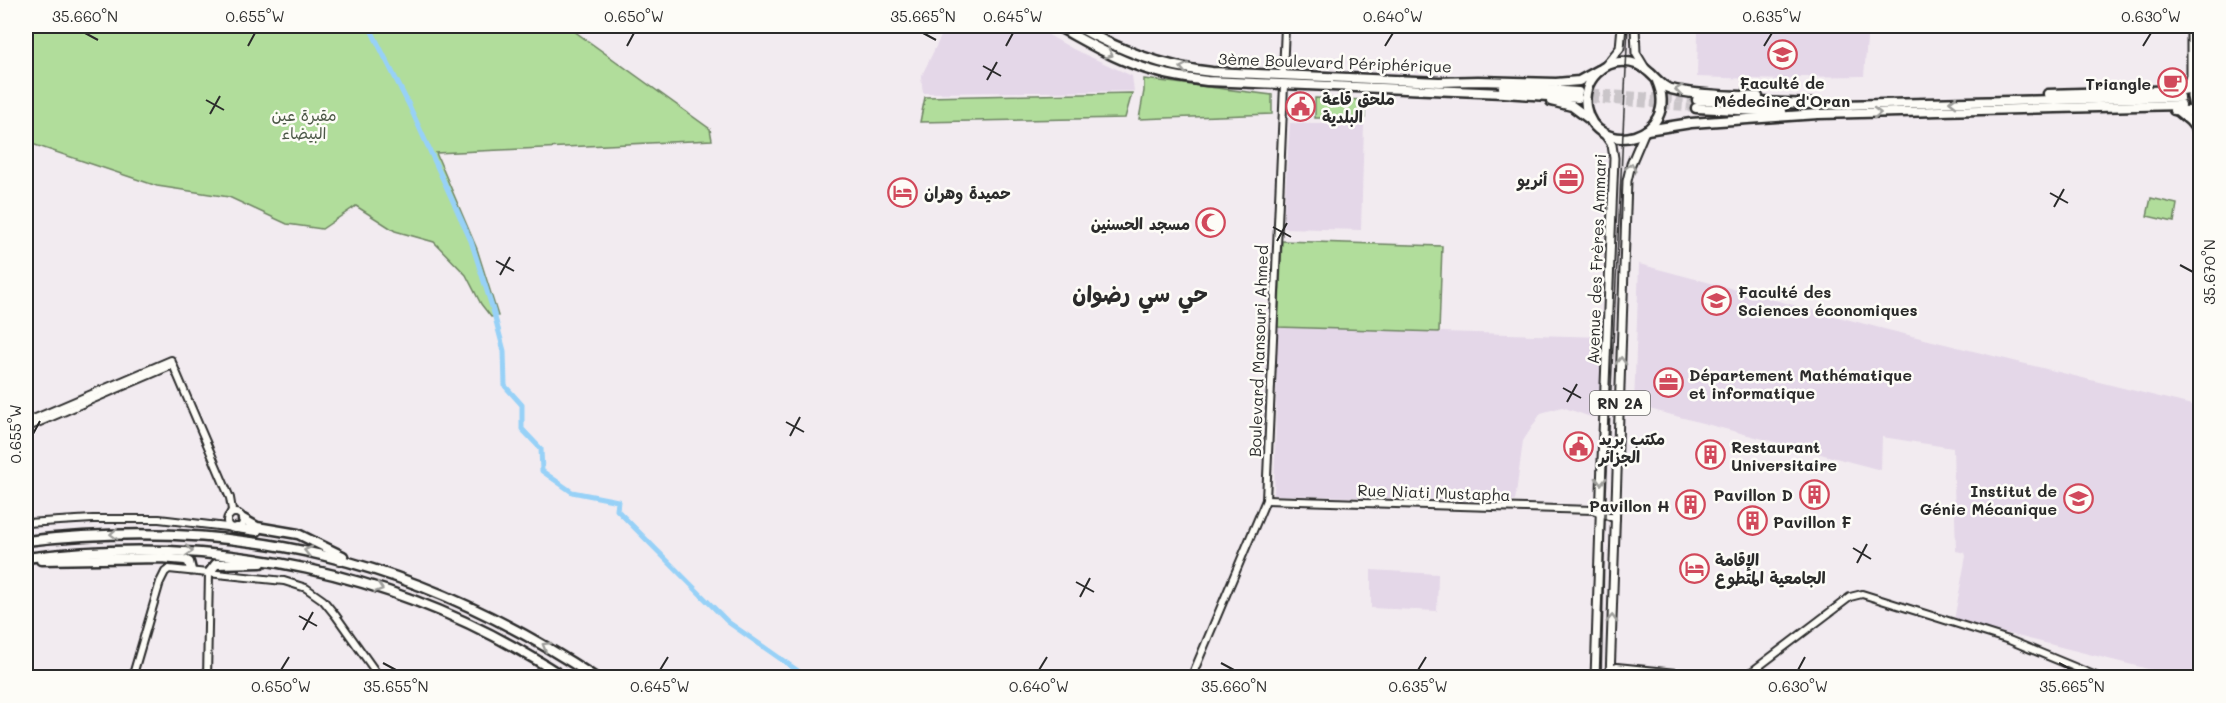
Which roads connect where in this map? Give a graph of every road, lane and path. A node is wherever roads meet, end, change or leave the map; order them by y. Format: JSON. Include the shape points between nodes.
{"nodes":[{"id":1,"x":1057,"y":26,"type":"edge"},
{"id":2,"x":1076,"y":26,"type":"edge"},
{"id":3,"x":1285,"y":26,"type":"edge"},
{"id":4,"x":1622,"y":26,"type":"edge"},
{"id":5,"x":1635,"y":26,"type":"edge"},
{"id":6,"x":2191,"y":26,"type":"edge"},
{"id":7,"x":2197,"y":26,"type":"edge"},
{"id":8,"x":1645,"y":68,"type":"junction"},
{"id":9,"x":2200,"y":68,"type":"edge"},
{"id":10,"x":1601,"y":69,"type":"junction"},
{"id":11,"x":1283,"y":75,"type":"junction"},
{"id":12,"x":2192,"y":77,"type":"joint"},
{"id":13,"x":1657,"y":81,"type":"junction"},
{"id":14,"x":1452,"y":83,"type":"junction"},
{"id":15,"x":1283,"y":90,"type":"junction"},
{"id":16,"x":1417,"y":91,"type":"junction"},
{"id":17,"x":2185,"y":96,"type":"edge"},
{"id":18,"x":1842,"y":105,"type":"junction"},
{"id":19,"x":2197,"y":112,"type":"edge"},
{"id":20,"x":1818,"y":114,"type":"junction"},
{"id":21,"x":1591,"y":120,"type":"junction"},
{"id":22,"x":1646,"y":131,"type":"junction"},
{"id":23,"x":2198,"y":131,"type":"junction"},
{"id":24,"x":1604,"y":132,"type":"junction"},
{"id":25,"x":2200,"y":160,"type":"edge"},
{"id":26,"x":172,"y":362,"type":"junction"},
{"id":27,"x":26,"y":422,"type":"edge"},
{"id":28,"x":26,"y":428,"type":"edge"},
{"id":29,"x":230,"y":498,"type":"junction"},
{"id":30,"x":1266,"y":500,"type":"junction"},
{"id":31,"x":1601,"y":514,"type":"junction"},
{"id":32,"x":242,"y":517,"type":"junction"},
{"id":33,"x":229,"y":518,"type":"junction"},
{"id":34,"x":1616,"y":519,"type":"junction"},
{"id":35,"x":26,"y":523,"type":"edge"},
{"id":36,"x":211,"y":524,"type":"junction"},
{"id":37,"x":236,"y":528,"type":"junction"},
{"id":38,"x":26,"y":541,"type":"edge"},
{"id":39,"x":256,"y":542,"type":"junction"},
{"id":40,"x":26,"y":559,"type":"edge"},
{"id":41,"x":284,"y":563,"type":"junction"},
{"id":42,"x":363,"y":565,"type":"junction"},
{"id":43,"x":192,"y":570,"type":"junction"},
{"id":44,"x":209,"y":573,"type":"junction"},
{"id":45,"x":1610,"y":674,"type":"edge"},
{"id":46,"x":132,"y":678,"type":"edge"},
{"id":47,"x":207,"y":678,"type":"edge"},
{"id":48,"x":380,"y":678,"type":"edge"},
{"id":49,"x":565,"y":678,"type":"edge"},
{"id":50,"x":596,"y":678,"type":"edge"},
{"id":51,"x":1191,"y":678,"type":"edge"},
{"id":52,"x":1597,"y":678,"type":"edge"},
{"id":53,"x":1725,"y":678,"type":"edge"},
{"id":54,"x":1731,"y":678,"type":"edge"},
{"id":55,"x":2101,"y":678,"type":"edge"}],
"edges":[{"from":1,"to":15,"type":"highway","name":"3ème Boulevard Périphérique","one_way":true,"via":[[1136,66],[1168,75]]},
{"from":11,"to":2,"type":"highway","name":"3ème Boulevard Périphérique","one_way":true,"via":[[1212,72],[1171,65],[1124,50]]},
{"from":3,"to":11,"type":"street"},
{"from":4,"to":10,"type":"main road","via":[[1620,48]]},
{"from":5,"to":8,"type":"main road","via":[[1636,53]]},
{"from":6,"to":12,"type":"main road"},
{"from":7,"to":9,"type":"main road"},
{"from":8,"to":10,"type":"highway","via":[[1624,62]]},
{"from":8,"to":13,"type":"highway"},
{"from":10,"to":14,"type":"highway","name":"3ème Boulevard Périphérique","via":[[1570,83]]},
{"from":10,"to":21,"type":"highway","via":[[1586,92]]},
{"from":11,"to":14,"type":"highway","name":"3ème Boulevard Périphérique"},
{"from":12,"to":17,"type":"highway"},
{"from":18,"to":13,"type":"highway","one_way":true,"via":[[1678,90]]},
{"from":13,"to":22,"type":"highway","via":[[1661,107],[1659,116]]},
{"from":14,"to":16,"type":"highway","name":"3ème Boulevard Périphérique","via":[[1578,95]]},
{"from":15,"to":16,"type":"highway","name":"3ème Boulevard Périphérique"},
{"from":15,"to":30,"type":"street","name":"Boulevard Mansouri Ahmed"},
{"from":16,"to":21,"type":"highway","via":[[1555,102],[1572,106]]},
{"from":17,"to":18,"type":"highway","one_way":true,"via":[[2031,95],[1972,102]]},
{"from":17,"to":19,"type":"highway"},
{"from":17,"to":19,"type":"main road"},
{"from":20,"to":17,"type":"highway","one_way":true,"via":[[2067,112]]},
{"from":17,"to":23,"type":"highway","via":[[2187,117]]},
{"from":18,"to":20,"type":"highway","via":[[1696,104]]},
{"from":19,"to":23,"type":"main road"},
{"from":20,"to":22,"type":"highway","via":[[1691,123]]},
{"from":21,"to":24,"type":"highway"},
{"from":22,"to":24,"type":"highway","via":[[1624,138]]},
{"from":34,"to":22,"type":"main road","name":"Avenue des Frères Ammari","number":"RN 2A","one_way":true,"via":[[1627,181]]},
{"from":23,"to":25,"type":"main road"},
{"from":24,"to":31,"type":"main road","name":"Avenue des Frères Ammari","number":"RN 2A","one_way":true,"via":[[1614,158]]},
{"from":26,"to":27,"type":"street"},
{"from":26,"to":28,"type":"street"},
{"from":26,"to":29,"type":"street"},
{"from":29,"to":32,"type":"street"},
{"from":29,"to":33,"type":"street"},
{"from":30,"to":31,"type":"street","name":"Rue Niati Mustapha","via":[[1593,510]]},
{"from":30,"to":51,"type":"street"},
{"from":31,"to":34,"type":"street","name":"Rue Niati Mustapha"},
{"from":31,"to":52,"type":"main road","name":"Avenue des Frères Ammari","number":"RN 2A"},
{"from":32,"to":33,"type":"street","via":[[234,513]]},
{"from":32,"to":37,"type":"street","via":[[241,526]]},
{"from":32,"to":42,"type":"highway","via":[[256,527],[298,534]]},
{"from":33,"to":36,"type":"street"},
{"from":33,"to":37,"type":"street","via":[[230,526]]},
{"from":45,"to":34,"type":"main road","name":"Avenue des Frères Ammari","number":"RN 2A","one_way":true},
{"from":35,"to":36,"type":"street","via":[[159,519]]},
{"from":36,"to":37,"type":"street"},
{"from":37,"to":39,"type":"highway","via":[[279,532],[285,537],[280,541]]},
{"from":39,"to":38,"type":"highway","one_way":true,"via":[[194,535],[131,534]]},
{"from":42,"to":39,"type":"highway","one_way":true},
{"from":40,"to":41,"type":"highway","one_way":true,"via":[[86,551],[162,550],[231,554]]},
{"from":40,"to":43,"type":"highway","via":[[161,558],[185,560]]},
{"from":41,"to":44,"type":"highway","via":[[222,564]]},
{"from":41,"to":49,"type":"highway","one_way":true,"via":[[352,580],[442,611],[515,646]]},
{"from":50,"to":42,"type":"highway","one_way":true,"via":[[466,603]]},
{"from":43,"to":44,"type":"street"},
{"from":43,"to":46,"type":"street","via":[[170,569],[162,576]]},
{"from":44,"to":47,"type":"street"},
{"from":44,"to":48,"type":"street","via":[[284,581],[315,593]]},
{"from":45,"to":52,"type":"street"},
{"from":45,"to":53,"type":"street","via":[[1623,669]]},
{"from":54,"to":55,"type":"street","via":[[1750,673],[1850,597],[1862,594],[2009,640]]}]}
